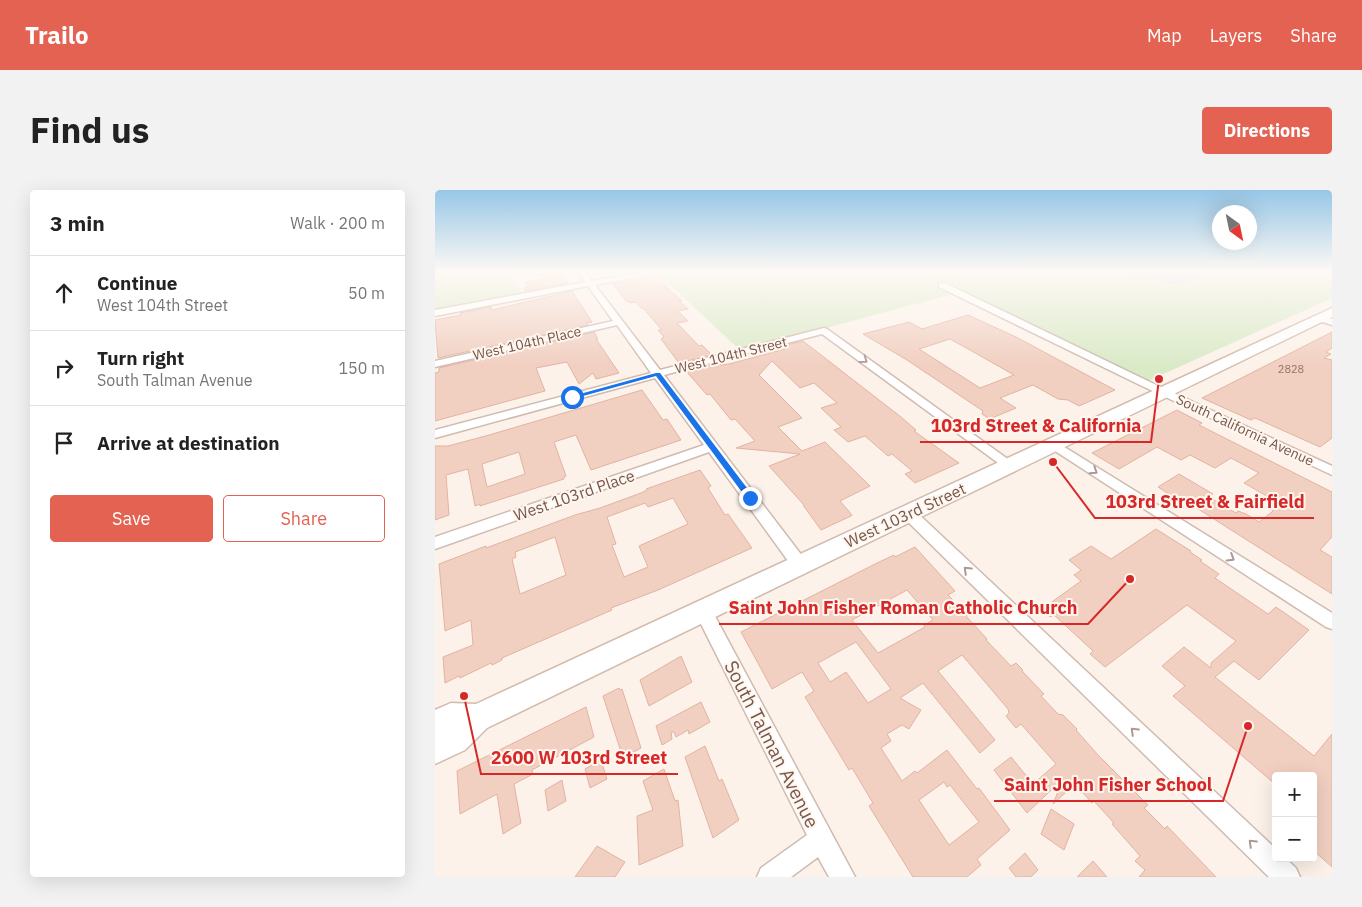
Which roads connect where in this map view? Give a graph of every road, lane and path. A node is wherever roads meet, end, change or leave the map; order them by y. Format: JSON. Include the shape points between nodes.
{"nodes":[{"id":1,"x":488,"y":303,"type":"edge"},
{"id":2,"x":605,"y":303,"type":"edge"},
{"id":3,"x":979,"y":303,"type":"edge"},
{"id":4,"x":435,"y":313,"type":"edge"},
{"id":5,"x":1328,"y":317,"type":"edge"},
{"id":6,"x":619,"y":322,"type":"junction"},
{"id":7,"x":435,"y":364,"type":"edge"},
{"id":8,"x":658,"y":374,"type":"junction"},
{"id":9,"x":1164,"y":392,"type":"junction"},
{"id":10,"x":435,"y":434,"type":"edge"},
{"id":11,"x":1053,"y":444,"type":"junction"},
{"id":12,"x":712,"y":447,"type":"junction"},
{"id":13,"x":1010,"y":465,"type":"junction"},
{"id":14,"x":1331,"y":470,"type":"edge"},
{"id":15,"x":908,"y":513,"type":"junction"},
{"id":16,"x":435,"y":543,"type":"edge"},
{"id":17,"x":800,"y":564,"type":"junction"},
{"id":18,"x":703,"y":610,"type":"junction"},
{"id":19,"x":1332,"y":622,"type":"edge"},
{"id":20,"x":477,"y":718,"type":"junction"},
{"id":21,"x":435,"y":725,"type":"edge"},
{"id":22,"x":435,"y":749,"type":"edge"},
{"id":23,"x":822,"y":839,"type":"junction"},
{"id":24,"x":770,"y":877,"type":"edge"},
{"id":25,"x":842,"y":877,"type":"edge"},
{"id":26,"x":1287,"y":877,"type":"edge"}],
"edges":[{"from":1,"to":4,"type":"street"},
{"from":2,"to":6,"type":"street"},
{"from":3,"to":9,"type":"street","name":"South California Avenue"},
{"from":5,"to":9,"type":"main road","name":"West 103rd Street"},
{"from":6,"to":7,"type":"street","name":"West 104th Place"},
{"from":6,"to":8,"type":"street"},
{"from":8,"to":10,"type":"street","name":"West 104th Street"},
{"from":8,"to":12,"type":"street"},
{"from":8,"to":13,"type":"street","name":"West 104th Street","one_way":true,"via":[[824,331]]},
{"from":9,"to":11,"type":"main road","name":"West 103rd Street"},
{"from":9,"to":14,"type":"street","name":"South California Avenue"},
{"from":11,"to":13,"type":"main road","name":"West 103rd Street"},
{"from":11,"to":19,"type":"street","one_way":true},
{"from":12,"to":16,"type":"street","name":"West 103rd Place"},
{"from":12,"to":17,"type":"street"},
{"from":13,"to":15,"type":"main road","name":"West 103rd Street"},
{"from":15,"to":17,"type":"main road","name":"West 103rd Street"},
{"from":26,"to":15,"type":"street","one_way":true},
{"from":17,"to":18,"type":"main road","name":"West 103rd Street"},
{"from":18,"to":20,"type":"main road","name":"West 103rd Street"},
{"from":18,"to":23,"type":"street","name":"South Talman Avenue"},
{"from":20,"to":21,"type":"main road","name":"West 103rd Street","via":[[451,717]]},
{"from":20,"to":22,"type":"main road","name":"West 103rd Street","via":[[454,739]]},
{"from":23,"to":24,"type":"street"},
{"from":23,"to":25,"type":"street","name":"South Talman Avenue"}]}
